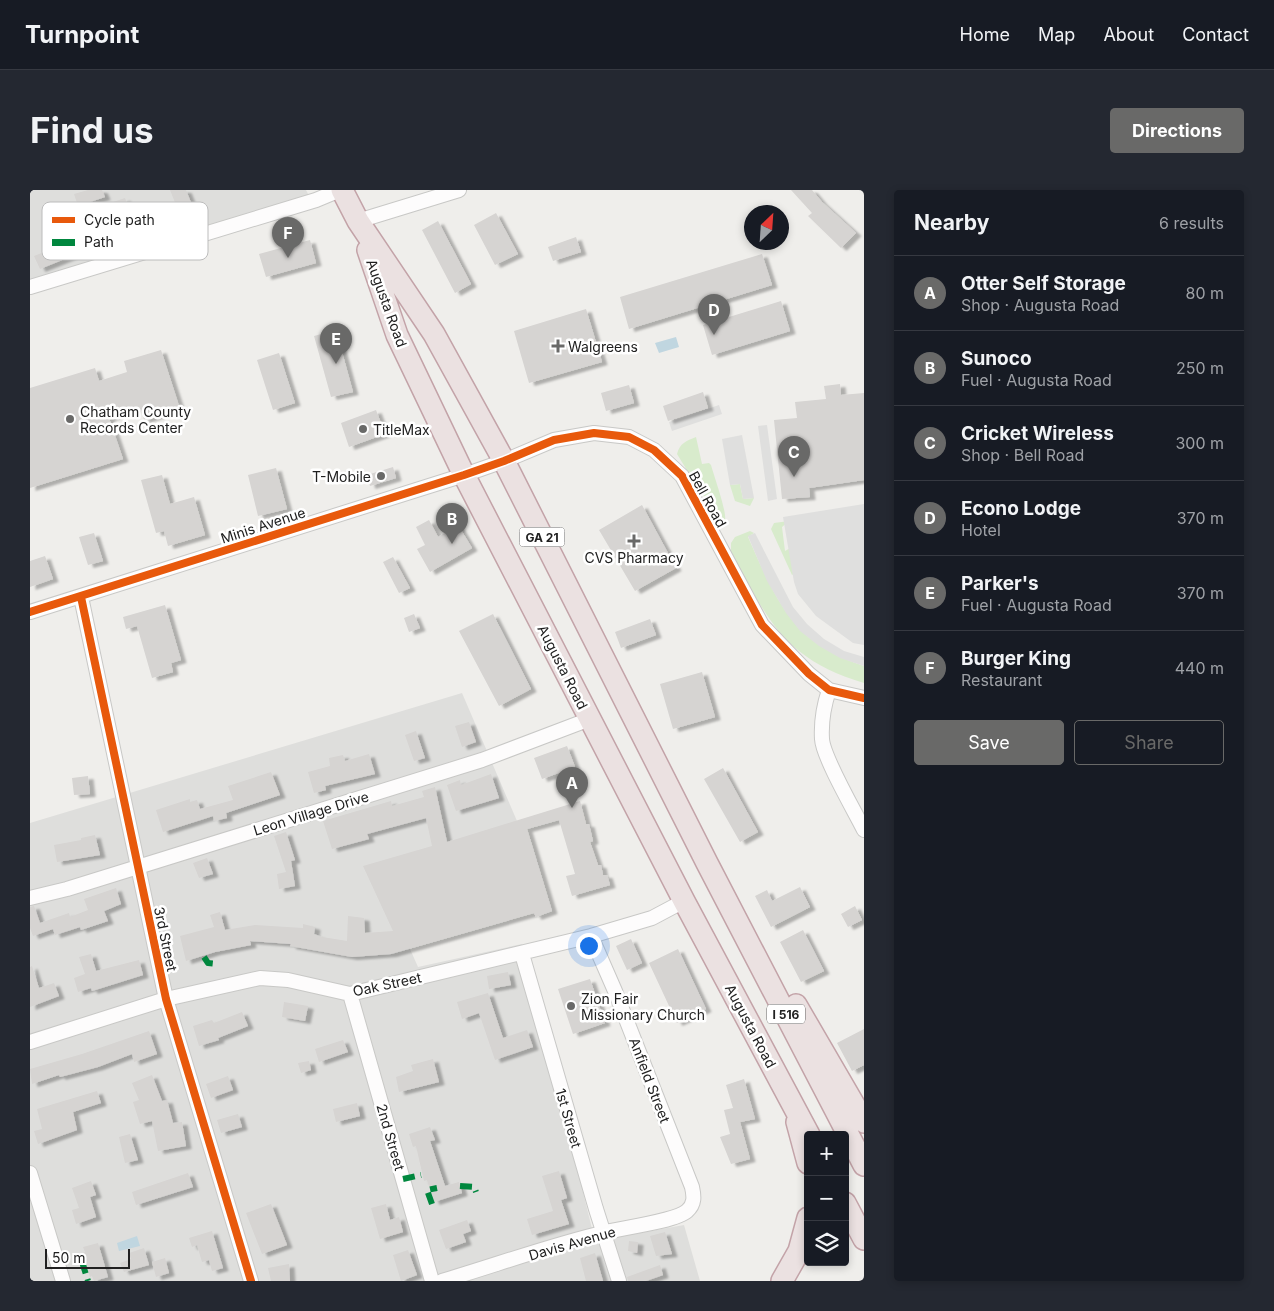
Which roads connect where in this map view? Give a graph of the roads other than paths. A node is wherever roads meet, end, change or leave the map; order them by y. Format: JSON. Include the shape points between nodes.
{"nodes":[{"id":1,"x":341,"y":190,"type":"edge"},
{"id":2,"x":459,"y":190,"type":"edge"},
{"id":3,"x":358,"y":221,"type":"junction"},
{"id":4,"x":208,"y":233,"type":"edge"},
{"id":5,"x":119,"y":260,"type":"edge"},
{"id":6,"x":30,"y":287,"type":"edge"},
{"id":7,"x":504,"y":462,"type":"junction"},
{"id":8,"x":464,"y":475,"type":"junction"},
{"id":9,"x":81,"y":597,"type":"junction"},
{"id":10,"x":30,"y":612,"type":"edge"},
{"id":11,"x":829,"y":690,"type":"junction"},
{"id":12,"x":864,"y":698,"type":"edge"},
{"id":13,"x":590,"y":719,"type":"junction"},
{"id":14,"x":864,"y":830,"type":"edge"},
{"id":15,"x":707,"y":863,"type":"junction"},
{"id":16,"x":138,"y":866,"type":"junction"},
{"id":17,"x":30,"y":898,"type":"edge"},
{"id":18,"x":684,"y":901,"type":"junction"},
{"id":19,"x":591,"y":936,"type":"junction"},
{"id":20,"x":522,"y":954,"type":"junction"},
{"id":21,"x":350,"y":994,"type":"junction"},
{"id":22,"x":166,"y":1000,"type":"junction"},
{"id":23,"x":30,"y":1042,"type":"edge"},
{"id":24,"x":792,"y":1102,"type":"junction"},
{"id":25,"x":864,"y":1122,"type":"edge"},
{"id":26,"x":807,"y":1131,"type":"edge"},
{"id":27,"x":804,"y":1148,"type":"edge"},
{"id":28,"x":864,"y":1165,"type":"edge"},
{"id":29,"x":30,"y":1173,"type":"edge"},
{"id":30,"x":694,"y":1197,"type":"joint"},
{"id":31,"x":849,"y":1211,"type":"edge"},
{"id":32,"x":807,"y":1221,"type":"edge"},
{"id":33,"x":605,"y":1232,"type":"junction"},
{"id":34,"x":864,"y":1239,"type":"edge"},
{"id":35,"x":63,"y":1281,"type":"edge"},
{"id":36,"x":251,"y":1281,"type":"edge"},
{"id":37,"x":432,"y":1281,"type":"edge"},
{"id":38,"x":442,"y":1281,"type":"edge"},
{"id":39,"x":619,"y":1281,"type":"edge"},
{"id":40,"x":782,"y":1281,"type":"edge"}],
"edges":[{"from":1,"to":3,"type":"highway","name":"Augusta Road","number":"GA 21"},
{"from":1,"to":4,"type":"street"},
{"from":2,"to":3,"type":"street"},
{"from":3,"to":7,"type":"highway","name":"Augusta Road","number":"GA 21","via":[[434,334]]},
{"from":3,"to":8,"type":"highway","name":"Augusta Road","number":"GA 21","via":[[397,335]]},
{"from":5,"to":6,"type":"street"},
{"from":7,"to":8,"type":"street","name":"Minis Avenue"},
{"from":7,"to":11,"type":"street","name":"Bell Road","via":[[554,440],[594,433],[629,437],[654,450],[682,476],[762,625]]},
{"from":7,"to":15,"type":"highway","name":"Augusta Road","number":"GA 21"},
{"from":8,"to":9,"type":"street","name":"Minis Avenue"},
{"from":8,"to":13,"type":"highway","name":"Augusta Road","number":"GA 21"},
{"from":9,"to":10,"type":"street","name":"Minis Avenue"},
{"from":9,"to":16,"type":"street","name":"3rd Street"},
{"from":11,"to":12,"type":"street"},
{"from":11,"to":14,"type":"street","via":[[822,740]]},
{"from":13,"to":16,"type":"street","name":"Leon Village Drive","via":[[482,760]]},
{"from":13,"to":18,"type":"highway","name":"Augusta Road","number":"GA 21"},
{"from":15,"to":25,"type":"highway","via":[[784,984]]},
{"from":15,"to":28,"type":"highway","number":"I 516"},
{"from":16,"to":17,"type":"street","name":"Leon Village Drive"},
{"from":16,"to":22,"type":"street","name":"3rd Street"},
{"from":18,"to":19,"type":"street","name":"Oak Street","via":[[652,918]]},
{"from":18,"to":24,"type":"highway","name":"Augusta Road","number":"GA 21"},
{"from":19,"to":20,"type":"street","name":"Oak Street"},
{"from":19,"to":30,"type":"street","name":"Anfield Street"},
{"from":20,"to":21,"type":"street","name":"Oak Street"},
{"from":20,"to":33,"type":"street","name":"1st Street"},
{"from":21,"to":22,"type":"street","name":"Oak Street","via":[[288,980],[260,978]]},
{"from":21,"to":37,"type":"street","name":"2nd Street"},
{"from":22,"to":23,"type":"street","name":"Oak Street"},
{"from":22,"to":36,"type":"street","name":"3rd Street"},
{"from":24,"to":26,"type":"highway"},
{"from":24,"to":27,"type":"highway"},
{"from":29,"to":35,"type":"street"},
{"from":30,"to":33,"type":"street","name":"Davis Avenue","via":[[687,1212]]},
{"from":31,"to":34,"type":"highway"},
{"from":32,"to":40,"type":"highway","via":[[798,1251]]},
{"from":33,"to":38,"type":"street","name":"Davis Avenue"},
{"from":33,"to":39,"type":"street","name":"1st Street"}]}
